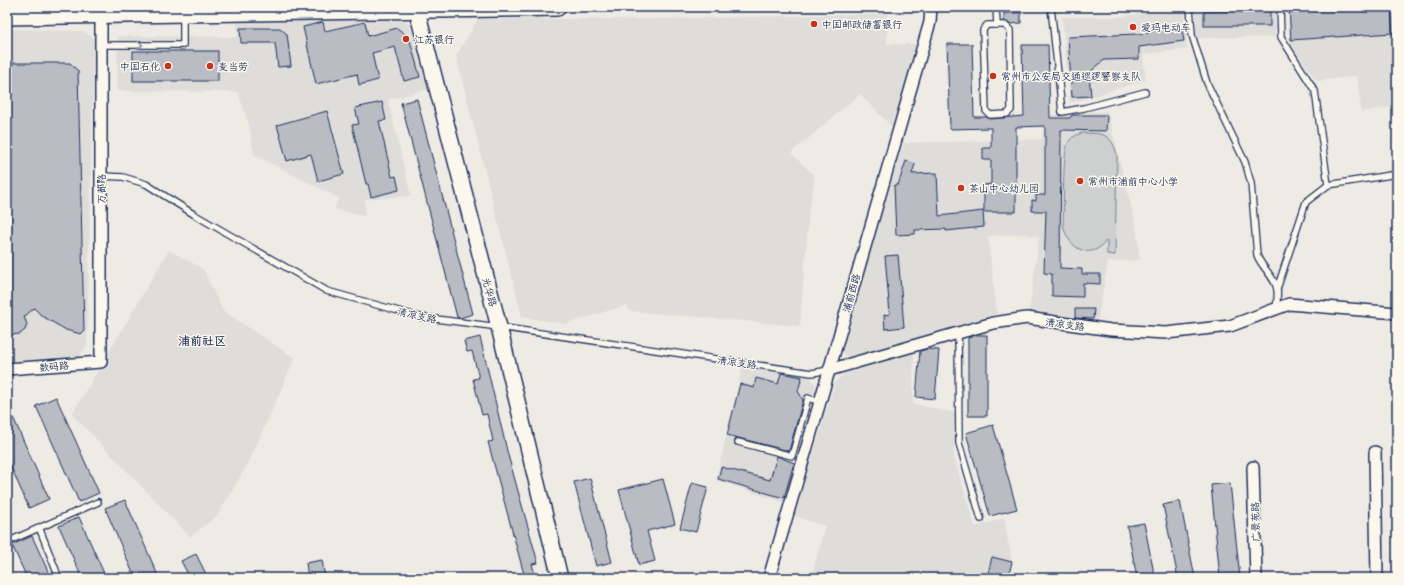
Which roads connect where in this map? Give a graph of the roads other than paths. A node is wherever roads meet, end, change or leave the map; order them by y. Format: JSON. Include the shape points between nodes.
{"nodes":[{"id":1,"x":557,"y":7,"type":"edge"},
{"id":2,"x":931,"y":7,"type":"edge"},
{"id":3,"x":996,"y":7,"type":"edge"},
{"id":4,"x":1051,"y":7,"type":"edge"},
{"id":5,"x":1190,"y":7,"type":"edge"},
{"id":6,"x":1280,"y":7,"type":"edge"},
{"id":7,"x":416,"y":8,"type":"edge"},
{"id":8,"x":183,"y":14,"type":"junction"},
{"id":9,"x":7,"y":16,"type":"edge"},
{"id":10,"x":101,"y":16,"type":"junction"},
{"id":11,"x":996,"y":25,"type":"junction"},
{"id":12,"x":101,"y":45,"type":"junction"},
{"id":13,"x":1145,"y":92,"type":"dead end"},
{"id":14,"x":1397,"y":174,"type":"edge"},
{"id":15,"x":101,"y":176,"type":"junction"},
{"id":16,"x":1328,"y":185,"type":"junction"},
{"id":17,"x":1277,"y":289,"type":"junction"},
{"id":18,"x":1276,"y":309,"type":"junction"},
{"id":19,"x":1397,"y":313,"type":"edge"},
{"id":20,"x":499,"y":327,"type":"junction"},
{"id":21,"x":958,"y":333,"type":"junction"},
{"id":22,"x":101,"y":362,"type":"joint"},
{"id":23,"x":7,"y":369,"type":"edge"},
{"id":24,"x":829,"y":370,"type":"junction"},
{"id":25,"x":820,"y":402,"type":"junction"},
{"id":26,"x":738,"y":442,"type":"dead end"},
{"id":27,"x":1375,"y":452,"type":"dead end"},
{"id":28,"x":1253,"y":467,"type":"dead end"},
{"id":29,"x":98,"y":502,"type":"dead end"},
{"id":30,"x":981,"y":519,"type":"dead end"},
{"id":31,"x":40,"y":527,"type":"junction"},
{"id":32,"x":7,"y":542,"type":"edge"},
{"id":33,"x":59,"y":578,"type":"edge"},
{"id":34,"x":560,"y":578,"type":"edge"},
{"id":35,"x":769,"y":578,"type":"edge"},
{"id":36,"x":1256,"y":578,"type":"edge"},
{"id":37,"x":1377,"y":578,"type":"edge"}],
"edges":[{"from":1,"to":7,"type":"main road"},
{"from":2,"to":24,"type":"street","name":"浦前西路","via":[[930,22]]},
{"from":3,"to":11,"type":"lane"},
{"from":4,"to":13,"type":"lane","via":[[1062,112]]},
{"from":5,"to":17,"type":"lane","via":[[1192,35],[1207,83],[1245,162],[1251,183],[1257,255]]},
{"from":6,"to":16,"type":"lane","via":[[1281,37],[1315,91]]},
{"from":7,"to":8,"type":"main road"},
{"from":7,"to":20,"type":"main road","name":"光华路"},
{"from":8,"to":10,"type":"main road"},
{"from":12,"to":8,"type":"lane","one_way":true,"via":[[183,45]]},
{"from":9,"to":10,"type":"main road"},
{"from":10,"to":12,"type":"street","name":"万都路"},
{"from":11,"to":11,"type":"lane","via":[[988,25],[983,30],[986,110],[990,115],[1007,114],[1011,110],[1010,30],[1005,25]]},
{"from":12,"to":15,"type":"street","name":"万都路"},
{"from":14,"to":16,"type":"lane"},
{"from":15,"to":20,"type":"lane","name":"清凉支路","via":[[123,177],[146,184],[327,291],[420,317]]},
{"from":15,"to":22,"type":"street","name":"万都路"},
{"from":16,"to":17,"type":"lane","via":[[1306,202]]},
{"from":17,"to":18,"type":"lane"},
{"from":18,"to":19,"type":"street","name":"清凉支路","via":[[1289,304]]},
{"from":18,"to":21,"type":"street","name":"清凉支路","via":[[1230,326],[1166,333],[1111,330],[1027,318],[993,323]]},
{"from":20,"to":24,"type":"lane","name":"清凉支路","via":[[812,373]]},
{"from":20,"to":34,"type":"main road","name":"光华路"},
{"from":21,"to":24,"type":"street","name":"清凉支路"},
{"from":21,"to":30,"type":"lane","via":[[959,443]]},
{"from":22,"to":23,"type":"street","name":"数码路"},
{"from":24,"to":25,"type":"street","name":"浦前西路"},
{"from":25,"to":26,"type":"lane","via":[[808,398],[792,456]]},
{"from":25,"to":35,"type":"street","name":"浦前西路"},
{"from":27,"to":37,"type":"street"},
{"from":28,"to":36,"type":"street","name":"广景苑路"},
{"from":29,"to":31,"type":"lane"},
{"from":31,"to":32,"type":"lane"},
{"from":31,"to":33,"type":"lane"}]}
